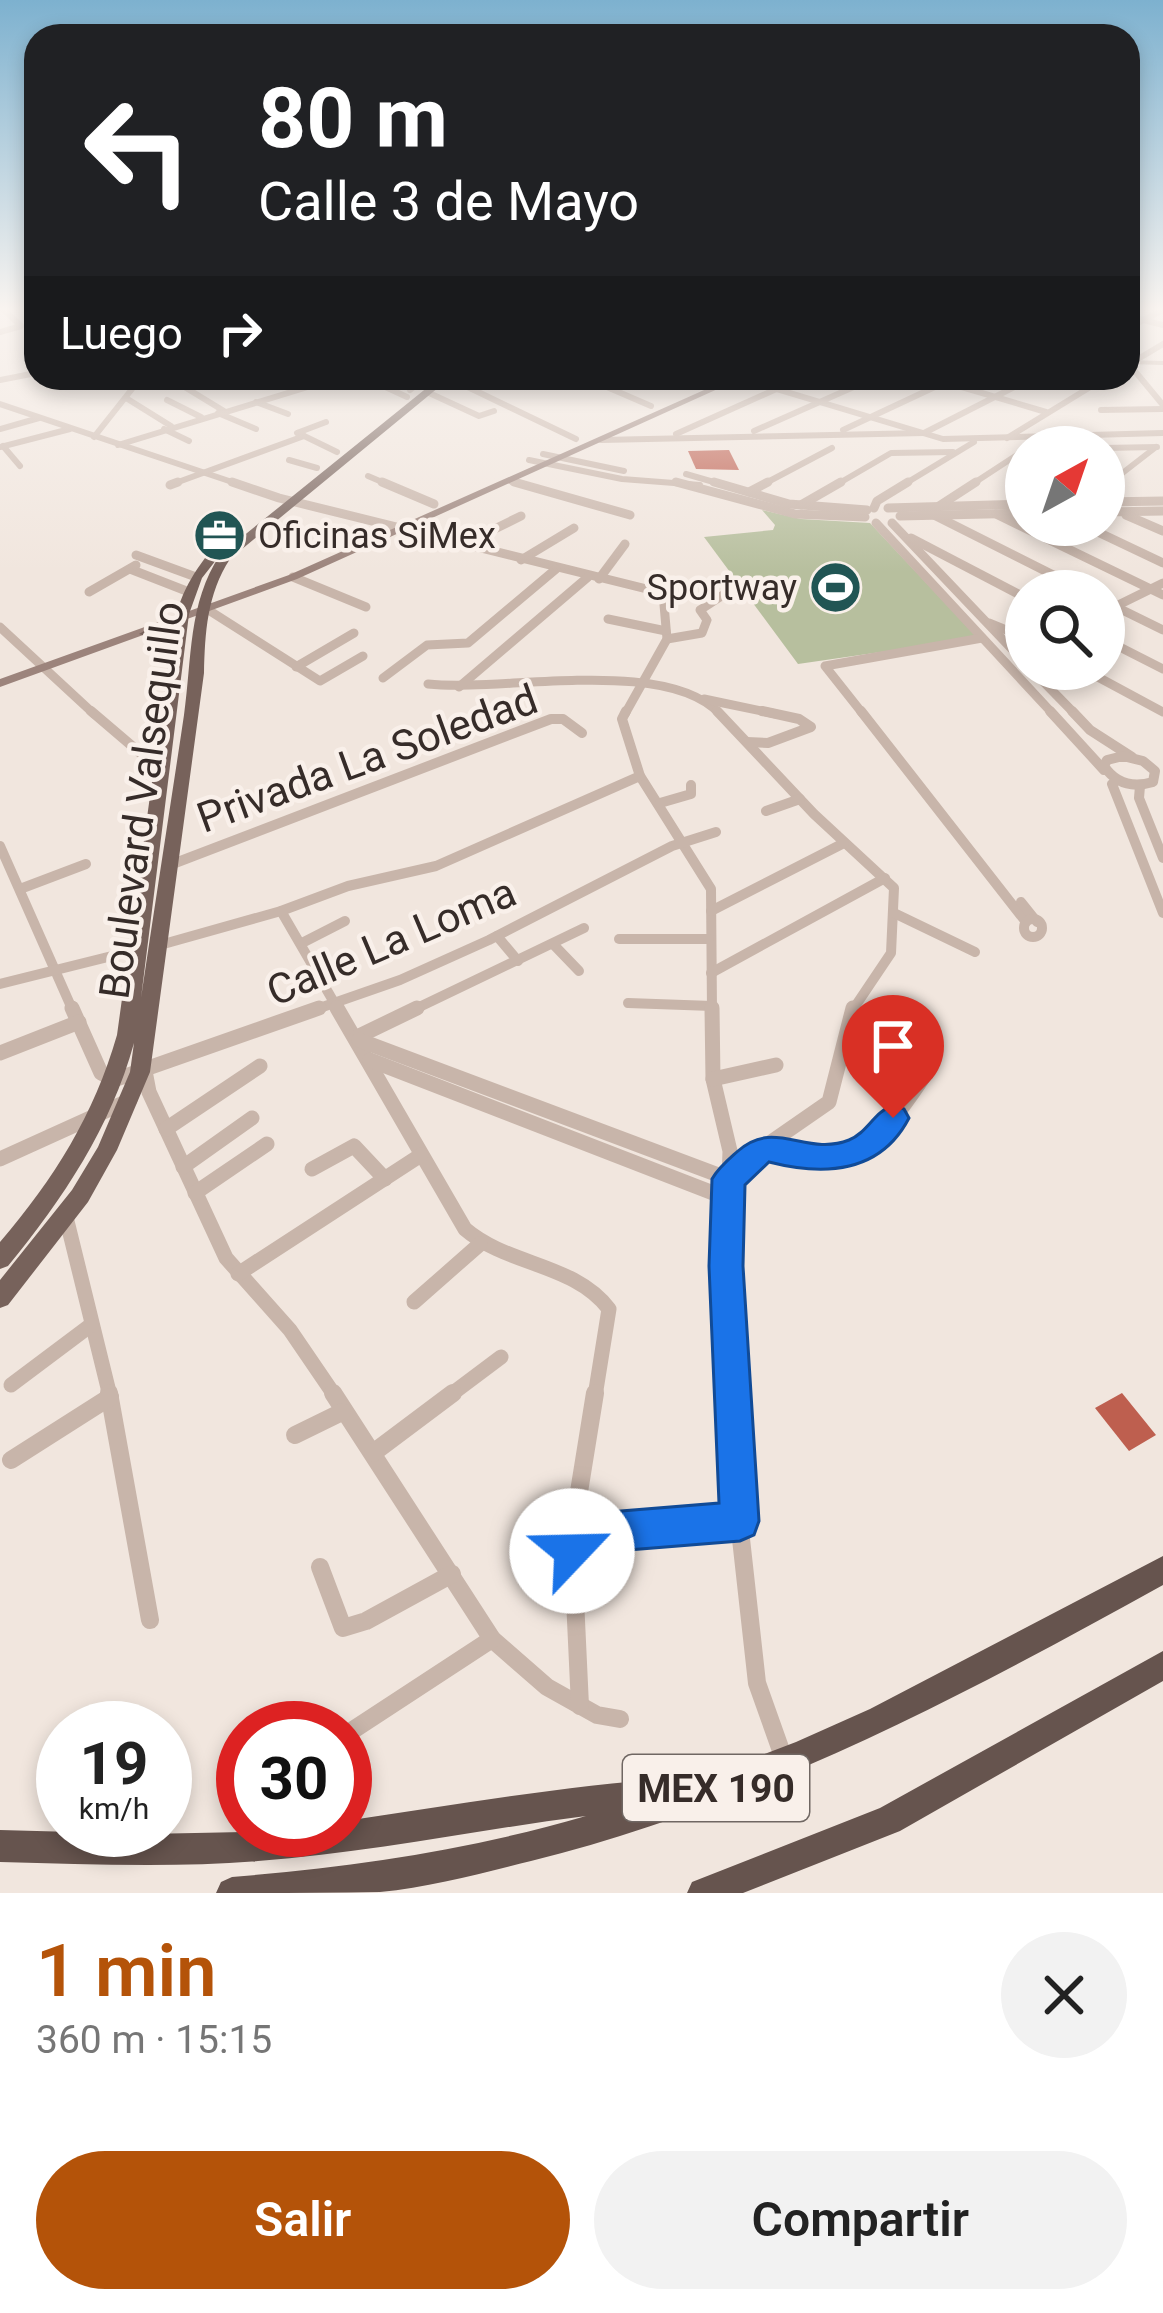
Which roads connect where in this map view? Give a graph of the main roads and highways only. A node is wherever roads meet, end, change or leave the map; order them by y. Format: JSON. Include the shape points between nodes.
{"nodes":[{"id":1,"x":405,"y":395,"type":"edge"},
{"id":2,"x":424,"y":395,"type":"edge"},
{"id":3,"x":675,"y":395,"type":"edge"},
{"id":4,"x":700,"y":395,"type":"edge"},
{"id":5,"x":544,"y":459,"type":"junction"},
{"id":6,"x":285,"y":500,"type":"junction"},
{"id":7,"x":203,"y":611,"type":"junction"},
{"id":8,"x":181,"y":618,"type":"junction"},
{"id":9,"x":146,"y":634,"type":"junction"},
{"id":10,"x":178,"y":641,"type":"junction"},
{"id":11,"x":43,"y":664,"type":"junction"},
{"id":12,"x":0,"y":680,"type":"edge"},
{"id":13,"x":0,"y":1259,"type":"edge"},
{"id":14,"x":0,"y":1298,"type":"edge"},
{"id":15,"x":1163,"y":1570,"type":"edge"},
{"id":16,"x":1163,"y":1665,"type":"edge"},
{"id":17,"x":706,"y":1792,"type":"junction"},
{"id":18,"x":0,"y":1846,"type":"edge"},
{"id":19,"x":711,"y":1892,"type":"edge"},
{"id":20,"x":232,"y":1893,"type":"edge"}],
"edges":[{"from":1,"to":6,"type":"main road","name":"Boulevard Valsequillo"},
{"from":2,"to":6,"type":"main road","name":"Boulevard Valsequillo"},
{"from":3,"to":5,"type":"main road"},
{"from":4,"to":5,"type":"main road"},
{"from":5,"to":7,"type":"main road","via":[[510,481]]},
{"from":5,"to":7,"type":"main road"},
{"from":6,"to":7,"type":"main road","name":"Boulevard Valsequillo","via":[[222,560]]},
{"from":6,"to":8,"type":"main road","name":"Boulevard Valsequillo","via":[[210,558]]},
{"from":7,"to":8,"type":"main road"},
{"from":7,"to":14,"type":"main road","name":"Boulevard Valsequillo","via":[[141,1084],[66,1217]]},
{"from":8,"to":9,"type":"main road"},
{"from":8,"to":10,"type":"main road","name":"Boulevard Valsequillo"},
{"from":8,"to":11,"type":"main road"},
{"from":9,"to":10,"type":"main road"},
{"from":9,"to":11,"type":"main road"},
{"from":10,"to":13,"type":"main road","name":"Boulevard Valsequillo","via":[[127,1035],[100,1112]]},
{"from":11,"to":12,"type":"main road"},
{"from":15,"to":17,"type":"highway","number":"MEX 190","via":[[879,1720]]},
{"from":16,"to":19,"type":"highway","number":"MEX 190","via":[[889,1820]]},
{"from":17,"to":18,"type":"highway","via":[[544,1802],[286,1844]]},
{"from":17,"to":20,"type":"highway","number":"MEX 190","via":[[632,1819],[410,1872]]}]}
